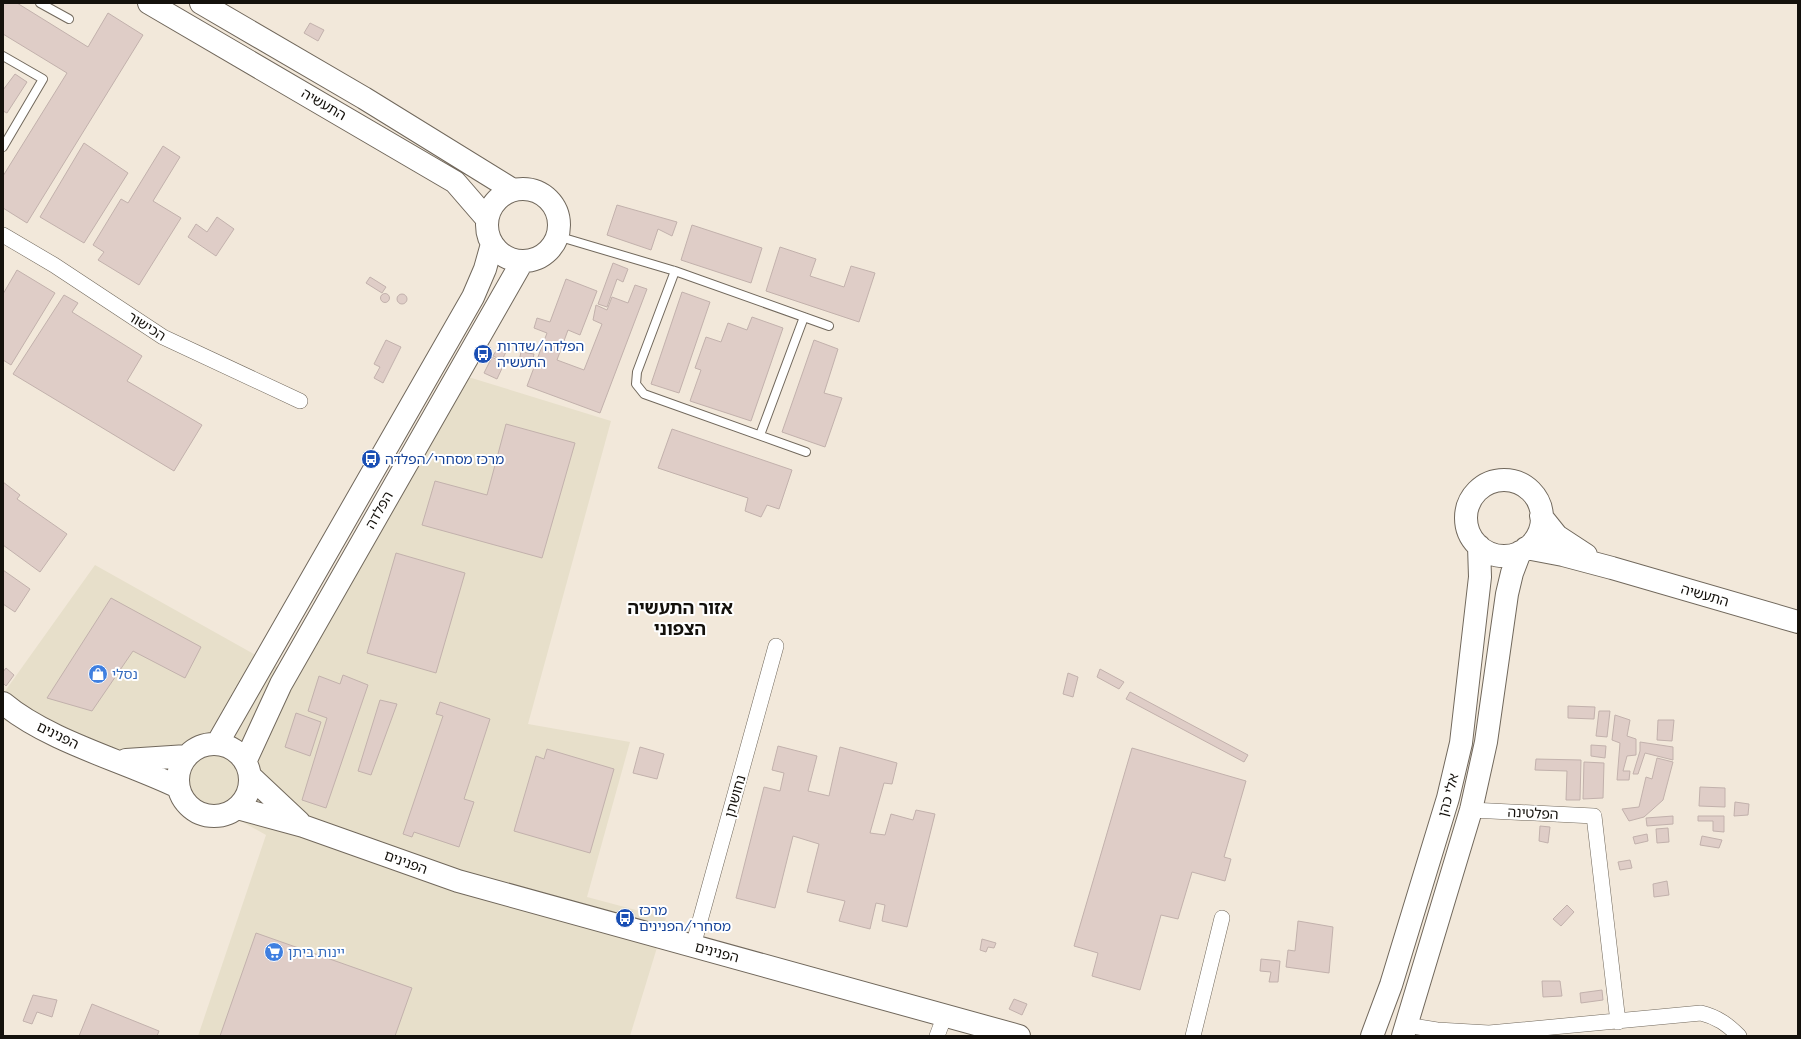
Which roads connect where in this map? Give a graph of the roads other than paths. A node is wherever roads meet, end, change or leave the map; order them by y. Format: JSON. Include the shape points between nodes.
{"nodes":[{"id":1,"x":40,"y":3,"type":"edge"},
{"id":2,"x":149,"y":3,"type":"edge"},
{"id":3,"x":202,"y":3,"type":"edge"},
{"id":4,"x":69,"y":19,"type":"dead end"},
{"id":5,"x":3,"y":56,"type":"edge"},
{"id":6,"x":3,"y":130,"type":"edge"},
{"id":7,"x":11,"y":134,"type":"junction"},
{"id":8,"x":3,"y":147,"type":"edge"},
{"id":9,"x":513,"y":190,"type":"junction"},
{"id":10,"x":487,"y":219,"type":"junction"},
{"id":11,"x":3,"y":235,"type":"edge"},
{"id":12,"x":557,"y":236,"type":"junction"},
{"id":13,"x":492,"y":244,"type":"junction"},
{"id":14,"x":522,"y":262,"type":"junction"},
{"id":15,"x":675,"y":271,"type":"junction"},
{"id":16,"x":804,"y":317,"type":"junction"},
{"id":17,"x":829,"y":326,"type":"dead end"},
{"id":18,"x":300,"y":401,"type":"dead end"},
{"id":19,"x":760,"y":435,"type":"junction"},
{"id":20,"x":806,"y":452,"type":"dead end"},
{"id":21,"x":1541,"y":516,"type":"junction"},
{"id":22,"x":1479,"y":546,"type":"junction"},
{"id":23,"x":1523,"y":550,"type":"junction"},
{"id":24,"x":1612,"y":568,"type":"junction"},
{"id":25,"x":1798,"y":622,"type":"edge"},
{"id":26,"x":776,"y":646,"type":"dead end"},
{"id":27,"x":3,"y":703,"type":"edge"},
{"id":28,"x":217,"y":744,"type":"junction"},
{"id":29,"x":187,"y":756,"type":"junction"},
{"id":30,"x":117,"y":760,"type":"junction"},
{"id":31,"x":247,"y":769,"type":"junction"},
{"id":32,"x":178,"y":787,"type":"junction"},
{"id":33,"x":237,"y":808,"type":"junction"},
{"id":34,"x":1471,"y":810,"type":"junction"},
{"id":35,"x":303,"y":826,"type":"junction"},
{"id":36,"x":1222,"y":918,"type":"dead end"},
{"id":37,"x":693,"y":946,"type":"junction"},
{"id":38,"x":944,"y":1015,"type":"junction"},
{"id":39,"x":1618,"y":1022,"type":"junction"},
{"id":40,"x":1405,"y":1030,"type":"edge"},
{"id":41,"x":937,"y":1036,"type":"edge"},
{"id":42,"x":1019,"y":1036,"type":"edge"},
{"id":43,"x":1193,"y":1036,"type":"edge"},
{"id":44,"x":1372,"y":1036,"type":"edge"},
{"id":45,"x":1739,"y":1036,"type":"edge"}],
"edges":[{"from":1,"to":4,"type":"lane"},
{"from":2,"to":10,"type":"street","name":"התעשיה","via":[[455,182]]},
{"from":3,"to":9,"type":"street","name":"התעשיה","via":[[364,98]]},
{"from":5,"to":7,"type":"lane","via":[[43,79]]},
{"from":6,"to":7,"type":"lane"},
{"from":7,"to":8,"type":"lane"},
{"from":9,"to":10,"type":"street","via":[[496,201]]},
{"from":9,"to":12,"type":"street","via":[[533,191],[550,201],[558,219]]},
{"from":10,"to":13,"type":"street","via":[[488,236]]},
{"from":11,"to":18,"type":"street","name":"הכישור","via":[[54,265],[163,337]]},
{"from":12,"to":14,"type":"street","via":[[550,249],[542,256]]},
{"from":12,"to":15,"type":"lane"},
{"from":13,"to":14,"type":"street","via":[[500,254]]},
{"from":13,"to":28,"type":"street","name":"הפלדה","via":[[473,297]]},
{"from":14,"to":31,"type":"street","name":"הפלדה","via":[[281,684]]},
{"from":15,"to":16,"type":"lane"},
{"from":15,"to":19,"type":"lane","via":[[637,372],[636,384],[644,394]]},
{"from":16,"to":17,"type":"lane"},
{"from":16,"to":19,"type":"lane"},
{"from":19,"to":20,"type":"lane"},
{"from":21,"to":22,"type":"street","via":[[1538,502],[1523,485],[1509,480],[1489,483],[1474,495],[1467,511],[1468,529]]},
{"from":21,"to":23,"type":"street","via":[[1538,534]]},
{"from":21,"to":24,"type":"street","name":"התעשיה","via":[[1562,540]]},
{"from":22,"to":23,"type":"street","via":[[1498,555],[1510,555]]},
{"from":22,"to":44,"type":"street","name":"אלי כהן","via":[[1480,578],[1461,743],[1448,798],[1393,978]]},
{"from":23,"to":24,"type":"street","name":"התעשיה","via":[[1563,555]]},
{"from":23,"to":34,"type":"street","name":"אלי כהן","via":[[1506,594],[1486,742]]},
{"from":24,"to":25,"type":"street","name":"התעשיה"},
{"from":26,"to":37,"type":"street","name":"נחושתן"},
{"from":27,"to":30,"type":"street","name":"הפנינים","via":[[12,711],[72,743]]},
{"from":28,"to":29,"type":"street","via":[[206,745]]},
{"from":28,"to":31,"type":"street","via":[[238,753]]},
{"from":29,"to":30,"type":"street","name":"הפנינים"},
{"from":29,"to":32,"type":"street","via":[[178,776]]},
{"from":30,"to":32,"type":"street","name":"הפנינים"},
{"from":31,"to":33,"type":"street","via":[[249,788],[245,799]]},
{"from":31,"to":35,"type":"street","name":"הפנינים"},
{"from":32,"to":33,"type":"street","via":[[182,798],[198,813],[218,816],[228,814]]},
{"from":33,"to":35,"type":"street","name":"הפנינים"},
{"from":34,"to":39,"type":"street","name":"הפלטינה","via":[[1594,816]]},
{"from":34,"to":40,"type":"street","name":"אלי כהן"},
{"from":35,"to":37,"type":"street","name":"הפנינים","via":[[458,881]]},
{"from":36,"to":43,"type":"street"},
{"from":37,"to":38,"type":"street","name":"הפנינים"},
{"from":38,"to":41,"type":"street"},
{"from":38,"to":42,"type":"street","name":"הפנינים"},
{"from":39,"to":40,"type":"street","via":[[1489,1033]]},
{"from":39,"to":45,"type":"street","via":[[1700,1013],[1714,1016],[1728,1024]]}]}
